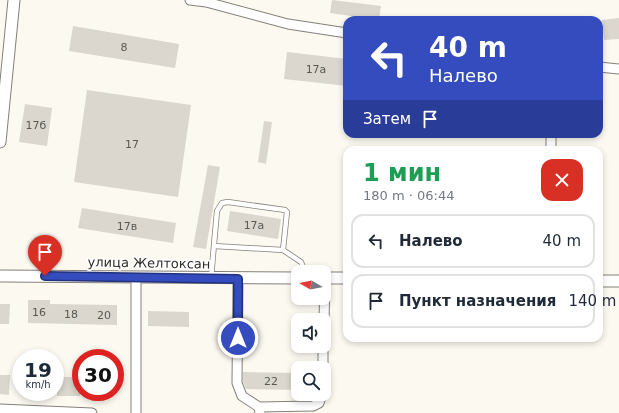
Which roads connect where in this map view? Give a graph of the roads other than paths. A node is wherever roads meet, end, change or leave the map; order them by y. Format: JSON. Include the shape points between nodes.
{"nodes":[{"id":1,"x":14,"y":0,"type":"edge"},
{"id":2,"x":190,"y":0,"type":"edge"},
{"id":3,"x":343,"y":31,"type":"edge"},
{"id":4,"x":603,"y":67,"type":"edge"},
{"id":5,"x":619,"y":69,"type":"edge"},
{"id":6,"x":0,"y":142,"type":"edge"},
{"id":7,"x":214,"y":246,"type":"junction"},
{"id":8,"x":283,"y":250,"type":"junction"},
{"id":9,"x":302,"y":265,"type":"edge"},
{"id":10,"x":0,"y":276,"type":"edge"},
{"id":11,"x":136,"y":277,"type":"junction"},
{"id":12,"x":211,"y":278,"type":"junction"},
{"id":13,"x":291,"y":278,"type":"edge"},
{"id":14,"x":331,"y":278,"type":"edge"},
{"id":15,"x":343,"y":278,"type":"edge"},
{"id":16,"x":238,"y":279,"type":"junction"},
{"id":17,"x":603,"y":281,"type":"edge"},
{"id":18,"x":619,"y":281,"type":"edge"},
{"id":19,"x":320,"y":401,"type":"edge"},
{"id":20,"x":0,"y":409,"type":"edge"},
{"id":21,"x":259,"y":410,"type":"edge"},
{"id":22,"x":92,"y":413,"type":"edge"},
{"id":23,"x":136,"y":413,"type":"edge"}],
"edges":[{"from":1,"to":6,"type":"street"},
{"from":2,"to":3,"type":"street","via":[[288,24]]},
{"from":4,"to":5,"type":"street"},
{"from":7,"to":8,"type":"lane"},
{"from":7,"to":8,"type":"lane","via":[[217,212],[222,203],[228,202],[285,210],[288,215]]},
{"from":7,"to":12,"type":"lane"},
{"from":8,"to":9,"type":"lane"},
{"from":10,"to":11,"type":"street","name":"улица Желтоксан"},
{"from":11,"to":12,"type":"street","name":"улица Желтоксан"},
{"from":11,"to":23,"type":"street"},
{"from":12,"to":16,"type":"street","name":"улица Желтоксан"},
{"from":13,"to":16,"type":"street","name":"улица Желтоксан"},
{"from":14,"to":15,"type":"street"},
{"from":16,"to":21,"type":"street","via":[[237,383],[242,396]]},
{"from":17,"to":18,"type":"street"},
{"from":19,"to":21,"type":"street","via":[[313,406]]},
{"from":20,"to":22,"type":"street"}]}
